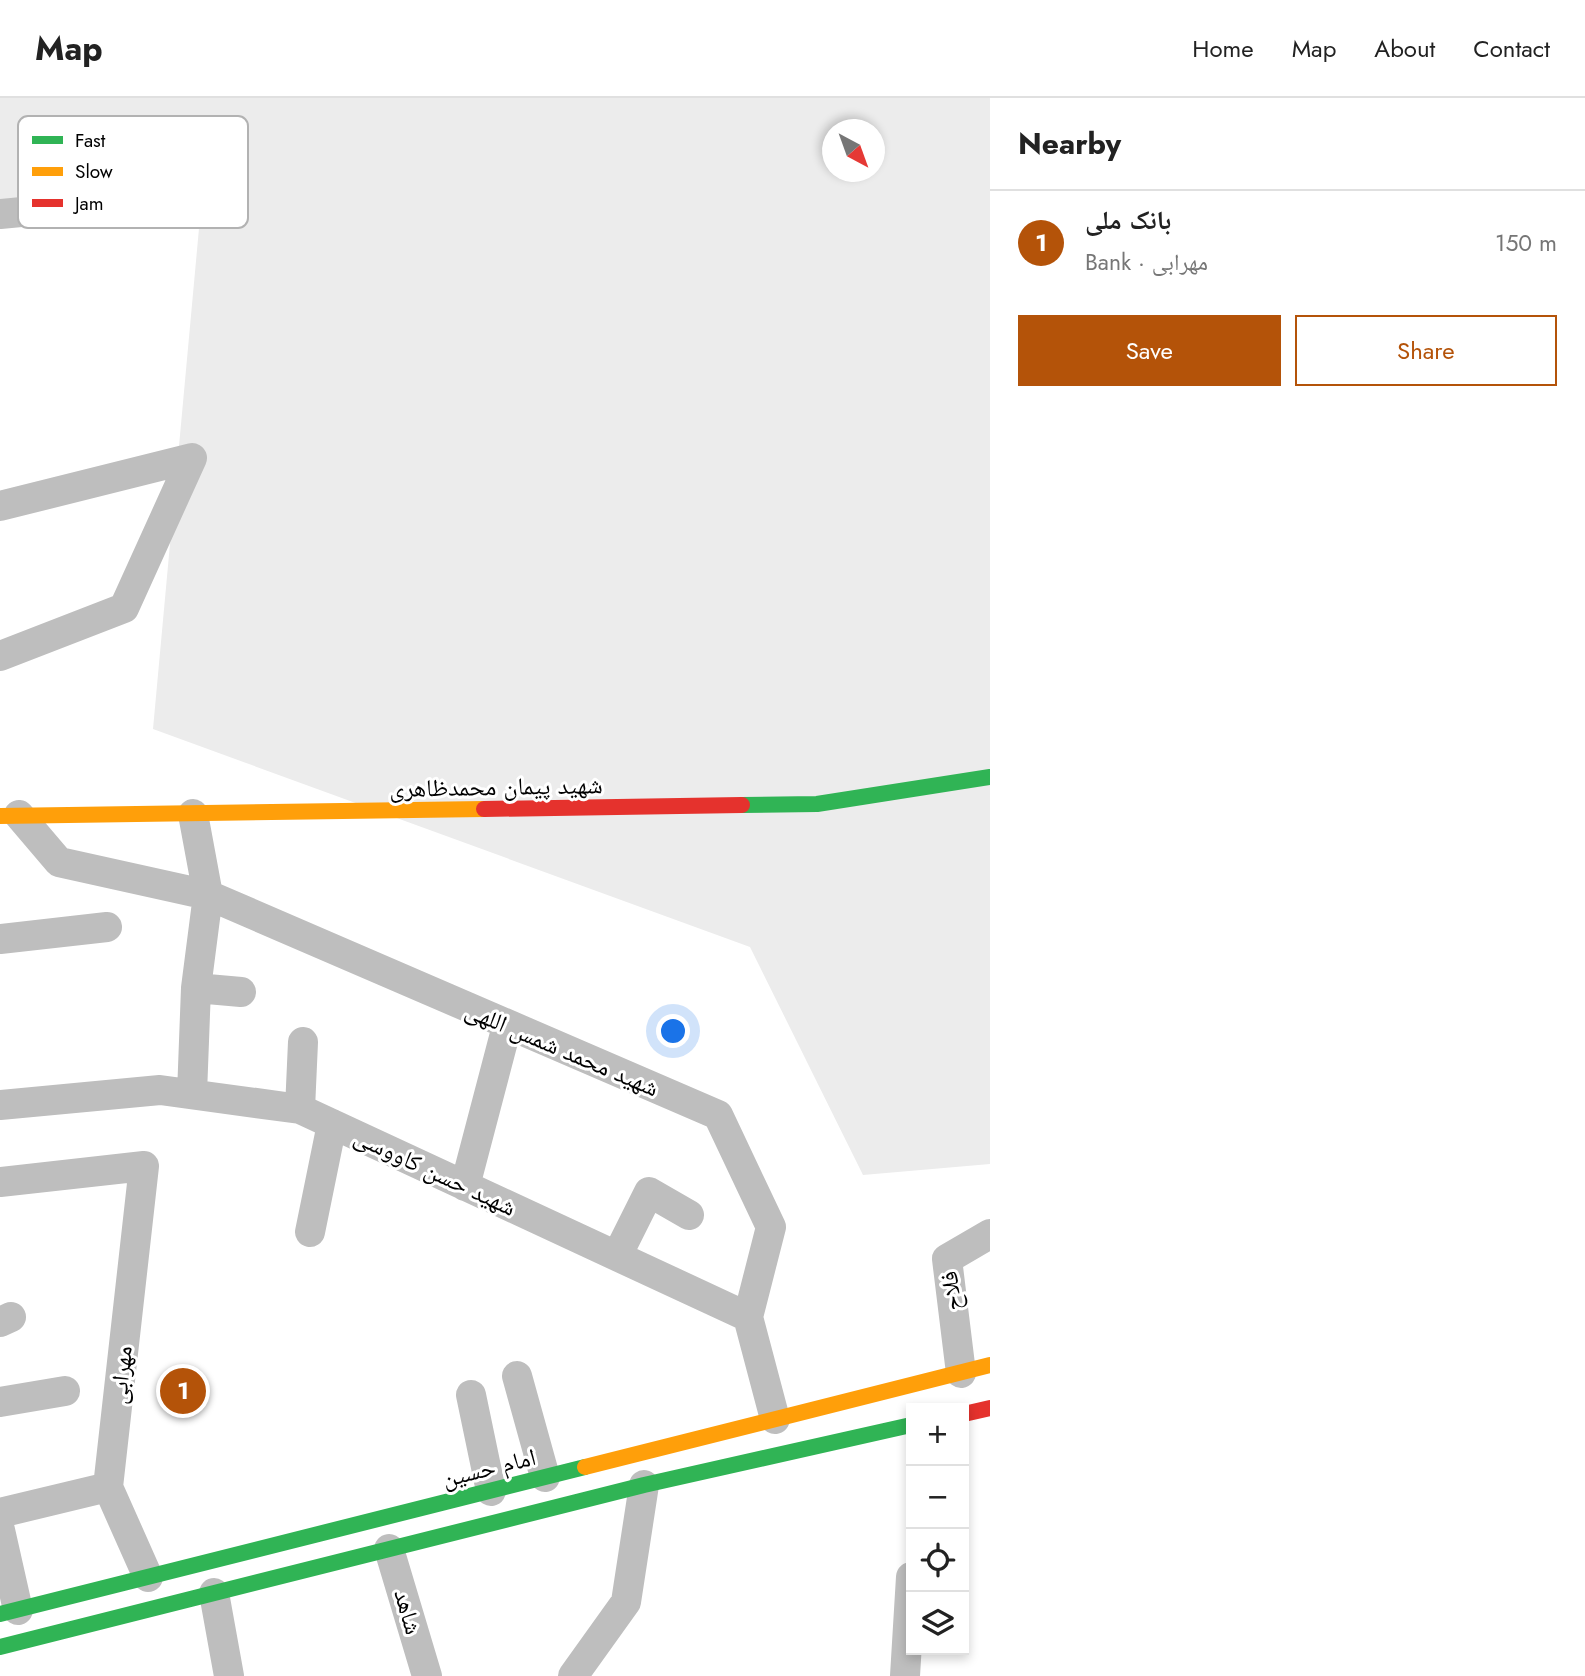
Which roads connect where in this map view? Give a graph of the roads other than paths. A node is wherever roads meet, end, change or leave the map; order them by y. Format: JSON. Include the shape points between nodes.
{"nodes":[{"id":1,"x":18,"y":212,"type":"edge"},
{"id":2,"x":0,"y":214,"type":"edge"},
{"id":3,"x":0,"y":506,"type":"edge"},
{"id":4,"x":0,"y":656,"type":"edge"},
{"id":5,"x":990,"y":777,"type":"edge"},
{"id":6,"x":193,"y":814,"type":"junction"},
{"id":7,"x":10,"y":815,"type":"edge"},
{"id":8,"x":208,"y":895,"type":"junction"},
{"id":9,"x":107,"y":927,"type":"dead end"},
{"id":10,"x":0,"y":939,"type":"edge"},
{"id":11,"x":196,"y":988,"type":"junction"},
{"id":12,"x":241,"y":992,"type":"dead end"},
{"id":13,"x":507,"y":1026,"type":"junction"},
{"id":14,"x":303,"y":1042,"type":"dead end"},
{"id":15,"x":192,"y":1094,"type":"junction"},
{"id":16,"x":0,"y":1105,"type":"edge"},
{"id":17,"x":300,"y":1109,"type":"junction"},
{"id":18,"x":332,"y":1124,"type":"junction"},
{"id":19,"x":0,"y":1182,"type":"edge"},
{"id":20,"x":465,"y":1185,"type":"junction"},
{"id":21,"x":689,"y":1215,"type":"dead end"},
{"id":22,"x":310,"y":1231,"type":"dead end"},
{"id":23,"x":990,"y":1234,"type":"edge"},
{"id":24,"x":617,"y":1256,"type":"junction"},
{"id":25,"x":748,"y":1317,"type":"junction"},
{"id":26,"x":990,"y":1365,"type":"edge"},
{"id":27,"x":961,"y":1373,"type":"junction"},
{"id":28,"x":517,"y":1376,"type":"dead end"},
{"id":29,"x":65,"y":1391,"type":"dead end"},
{"id":30,"x":471,"y":1395,"type":"dead end"},
{"id":31,"x":0,"y":1402,"type":"edge"},
{"id":32,"x":990,"y":1408,"type":"edge"},
{"id":33,"x":969,"y":1412,"type":"edge"},
{"id":34,"x":775,"y":1419,"type":"junction"},
{"id":35,"x":906,"y":1425,"type":"edge"},
{"id":36,"x":545,"y":1477,"type":"junction"},
{"id":37,"x":644,"y":1485,"type":"junction"},
{"id":38,"x":108,"y":1487,"type":"junction"},
{"id":39,"x":491,"y":1491,"type":"junction"},
{"id":40,"x":0,"y":1513,"type":"edge"},
{"id":41,"x":0,"y":1530,"type":"edge"},
{"id":42,"x":389,"y":1549,"type":"junction"},
{"id":43,"x":148,"y":1577,"type":"junction"},
{"id":44,"x":910,"y":1592,"type":"edge"},
{"id":45,"x":214,"y":1593,"type":"junction"},
{"id":46,"x":9,"y":1612,"type":"edge"},
{"id":47,"x":0,"y":1647,"type":"edge"},
{"id":48,"x":229,"y":1676,"type":"edge"},
{"id":49,"x":427,"y":1676,"type":"edge"},
{"id":50,"x":573,"y":1676,"type":"edge"},
{"id":51,"x":905,"y":1676,"type":"edge"}],
"edges":[{"from":1,"to":2,"type":"street"},
{"from":3,"to":4,"type":"street","via":[[192,458],[124,608]]},
{"from":5,"to":6,"type":"main road","name":"شهید پیمان محمدظاهری","via":[[817,804]]},
{"from":6,"to":7,"type":"main road","name":"شهید پیمان محمدظاهری"},
{"from":6,"to":8,"type":"street"},
{"from":7,"to":8,"type":"street","name":"شهید محمد شمس اللهی","via":[[59,862]]},
{"from":8,"to":11,"type":"street"},
{"from":8,"to":13,"type":"street","name":"شهید محمد شمس اللهی"},
{"from":9,"to":10,"type":"street"},
{"from":11,"to":12,"type":"street"},
{"from":11,"to":15,"type":"street"},
{"from":13,"to":20,"type":"street"},
{"from":13,"to":25,"type":"street","name":"شهید محمد شمس اللهی","via":[[718,1115],[771,1227]]},
{"from":14,"to":17,"type":"street"},
{"from":15,"to":16,"type":"street","name":"شهید حسن کاووسی","via":[[160,1090]]},
{"from":15,"to":17,"type":"street","name":"شهید حسن کاووسی"},
{"from":17,"to":18,"type":"street","name":"شهید حسن کاووسی"},
{"from":18,"to":20,"type":"street","name":"شهید حسن کاووسی"},
{"from":18,"to":22,"type":"street"},
{"from":19,"to":38,"type":"street","name":"مهرابی","via":[[145,1166]]},
{"from":20,"to":24,"type":"street","name":"شهید حسن کاووسی"},
{"from":21,"to":24,"type":"street","via":[[649,1192]]},
{"from":23,"to":27,"type":"street","name":"فلاح","via":[[947,1259]]},
{"from":24,"to":25,"type":"street","name":"شهید حسن کاووسی"},
{"from":25,"to":34,"type":"street"},
{"from":26,"to":27,"type":"main road","name":"امام حسین"},
{"from":27,"to":34,"type":"main road","name":"امام حسین"},
{"from":28,"to":36,"type":"street"},
{"from":29,"to":31,"type":"street"},
{"from":30,"to":39,"type":"street"},
{"from":32,"to":33,"type":"main road"},
{"from":34,"to":36,"type":"main road","name":"امام حسین"},
{"from":35,"to":37,"type":"main road"},
{"from":36,"to":39,"type":"main road","name":"امام حسین"},
{"from":37,"to":42,"type":"main road"},
{"from":37,"to":50,"type":"street","via":[[626,1602]]},
{"from":38,"to":40,"type":"street"},
{"from":38,"to":43,"type":"street"},
{"from":39,"to":43,"type":"main road","name":"امام حسین"},
{"from":41,"to":46,"type":"street"},
{"from":42,"to":45,"type":"main road"},
{"from":42,"to":49,"type":"street","name":"شاهد"},
{"from":43,"to":46,"type":"main road","name":"امام حسین"},
{"from":44,"to":51,"type":"street"},
{"from":45,"to":47,"type":"main road"},
{"from":45,"to":48,"type":"street"}]}
